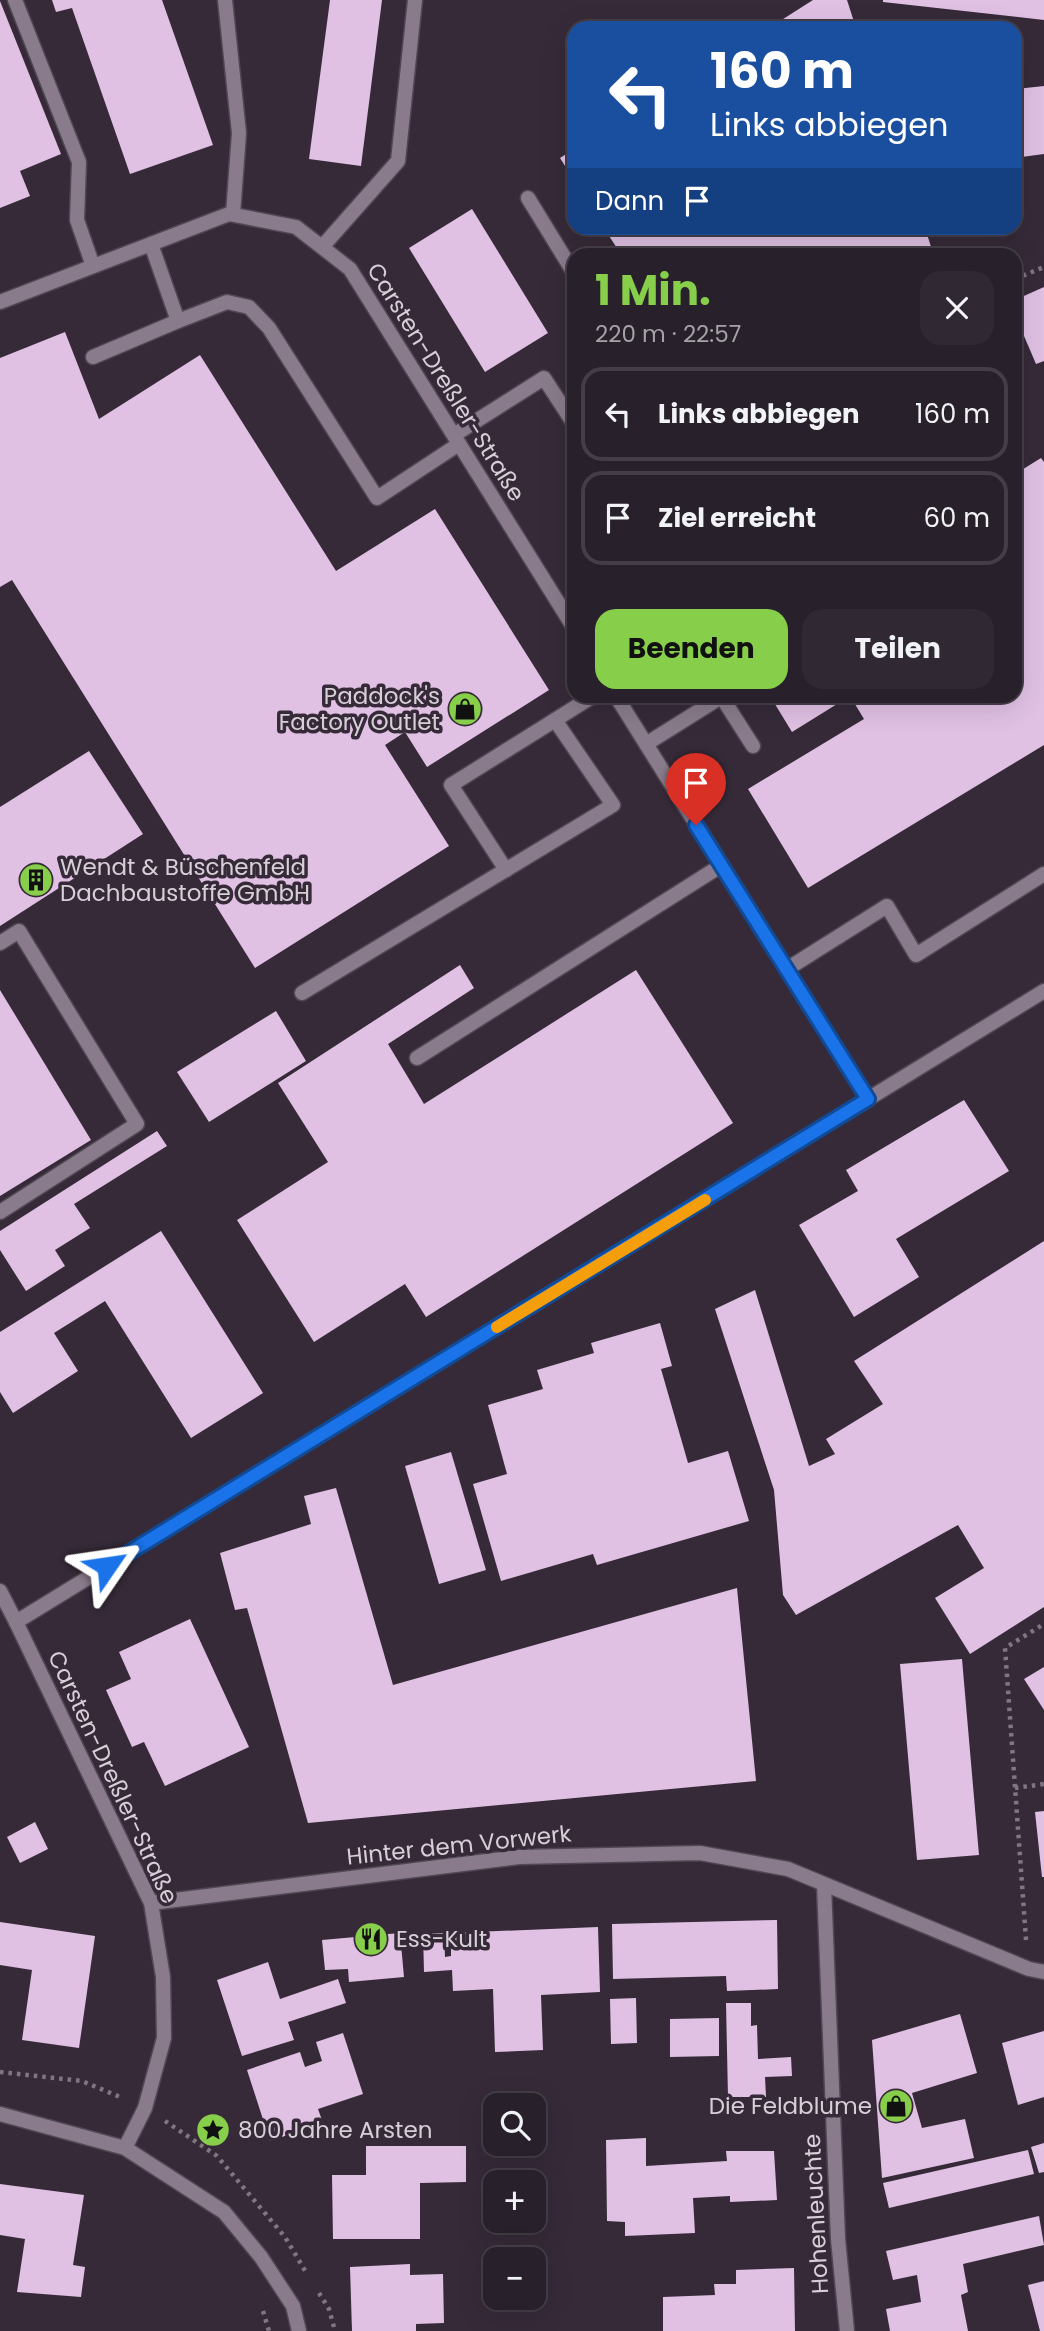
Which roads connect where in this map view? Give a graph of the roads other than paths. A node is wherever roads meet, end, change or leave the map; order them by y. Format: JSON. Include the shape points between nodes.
{"nodes":[{"id":1,"x":15,"y":0,"type":"edge"},
{"id":2,"x":225,"y":0,"type":"edge"},
{"id":3,"x":415,"y":0,"type":"edge"},
{"id":4,"x":528,"y":198,"type":"dead end"},
{"id":5,"x":233,"y":215,"type":"junction"},
{"id":6,"x":151,"y":244,"type":"junction"},
{"id":7,"x":322,"y":247,"type":"junction"},
{"id":8,"x":567,"y":262,"type":"edge"},
{"id":9,"x":93,"y":266,"type":"junction"},
{"id":10,"x":0,"y":302,"type":"edge"},
{"id":11,"x":178,"y":321,"type":"junction"},
{"id":12,"x":93,"y":357,"type":"dead end"},
{"id":13,"x":567,"y":413,"type":"edge"},
{"id":14,"x":456,"y":440,"type":"junction"},
{"id":15,"x":567,"y":617,"type":"edge"},
{"id":16,"x":582,"y":703,"type":"edge"},
{"id":17,"x":621,"y":703,"type":"edge"},
{"id":18,"x":711,"y":703,"type":"edge"},
{"id":19,"x":725,"y":703,"type":"edge"},
{"id":20,"x":555,"y":720,"type":"junction"},
{"id":21,"x":646,"y":744,"type":"junction"},
{"id":22,"x":753,"y":746,"type":"dead end"},
{"id":23,"x":722,"y":865,"type":"junction"},
{"id":24,"x":506,"y":870,"type":"junction"},
{"id":25,"x":1044,"y":874,"type":"edge"},
{"id":26,"x":0,"y":943,"type":"edge"},
{"id":27,"x":787,"y":970,"type":"junction"},
{"id":28,"x":1044,"y":991,"type":"edge"},
{"id":29,"x":302,"y":993,"type":"dead end"},
{"id":30,"x":417,"y":1058,"type":"dead end"},
{"id":31,"x":868,"y":1099,"type":"junction"},
{"id":32,"x":0,"y":1212,"type":"edge"},
{"id":33,"x":0,"y":1591,"type":"edge"},
{"id":34,"x":16,"y":1622,"type":"junction"},
{"id":35,"x":824,"y":1885,"type":"junction"},
{"id":36,"x":151,"y":1903,"type":"junction"},
{"id":37,"x":1044,"y":1972,"type":"edge"},
{"id":38,"x":0,"y":2114,"type":"edge"},
{"id":39,"x":125,"y":2148,"type":"junction"},
{"id":40,"x":299,"y":2331,"type":"edge"},
{"id":41,"x":847,"y":2331,"type":"edge"}],
"edges":[{"from":1,"to":9,"type":"street","via":[[79,162],[77,220]]},
{"from":2,"to":5,"type":"street","via":[[239,133]]},
{"from":3,"to":7,"type":"street","via":[[398,161]]},
{"from":4,"to":8,"type":"street"},
{"from":5,"to":6,"type":"street"},
{"from":5,"to":7,"type":"street","name":"Carsten-Dreßler-Straße","via":[[296,227]]},
{"from":6,"to":9,"type":"street"},
{"from":6,"to":11,"type":"street"},
{"from":7,"to":14,"type":"street","name":"Carsten-Dreßler-Straße","via":[[350,269]]},
{"from":9,"to":10,"type":"street"},
{"from":11,"to":12,"type":"street"},
{"from":11,"to":14,"type":"street","via":[[227,302],[249,307],[269,328],[377,498]]},
{"from":13,"to":14,"type":"street","via":[[544,377]]},
{"from":14,"to":15,"type":"street","name":"Carsten-Dreßler-Straße"},
{"from":16,"to":20,"type":"street"},
{"from":17,"to":21,"type":"street"},
{"from":18,"to":21,"type":"street"},
{"from":19,"to":22,"type":"street"},
{"from":20,"to":24,"type":"street","via":[[452,785]]},
{"from":20,"to":24,"type":"street","via":[[613,805]]},
{"from":21,"to":23,"type":"street"},
{"from":23,"to":27,"type":"street"},
{"from":23,"to":30,"type":"street"},
{"from":24,"to":29,"type":"street"},
{"from":25,"to":27,"type":"street","via":[[916,955],[887,906]]},
{"from":26,"to":32,"type":"street","via":[[19,931],[137,1124]]},
{"from":27,"to":31,"type":"street"},
{"from":28,"to":31,"type":"street"},
{"from":31,"to":34,"type":"street"},
{"from":33,"to":34,"type":"street","name":"Carsten-Dreßler-Straße"},
{"from":34,"to":36,"type":"street","name":"Carsten-Dreßler-Straße"},
{"from":35,"to":36,"type":"street","name":"Hinter dem Vorwerk","via":[[788,1869],[699,1853],[519,1857]]},
{"from":35,"to":37,"type":"street","name":"Hinter dem Vorwerk"},
{"from":35,"to":41,"type":"street","name":"Hohenleuchte","via":[[838,2239]]},
{"from":36,"to":39,"type":"street","name":"Carsten-Dreßler-Straße","via":[[163,1977],[164,2038],[145,2108]]},
{"from":38,"to":39,"type":"street"},
{"from":39,"to":40,"type":"street","via":[[224,2212],[293,2306]]}]}
